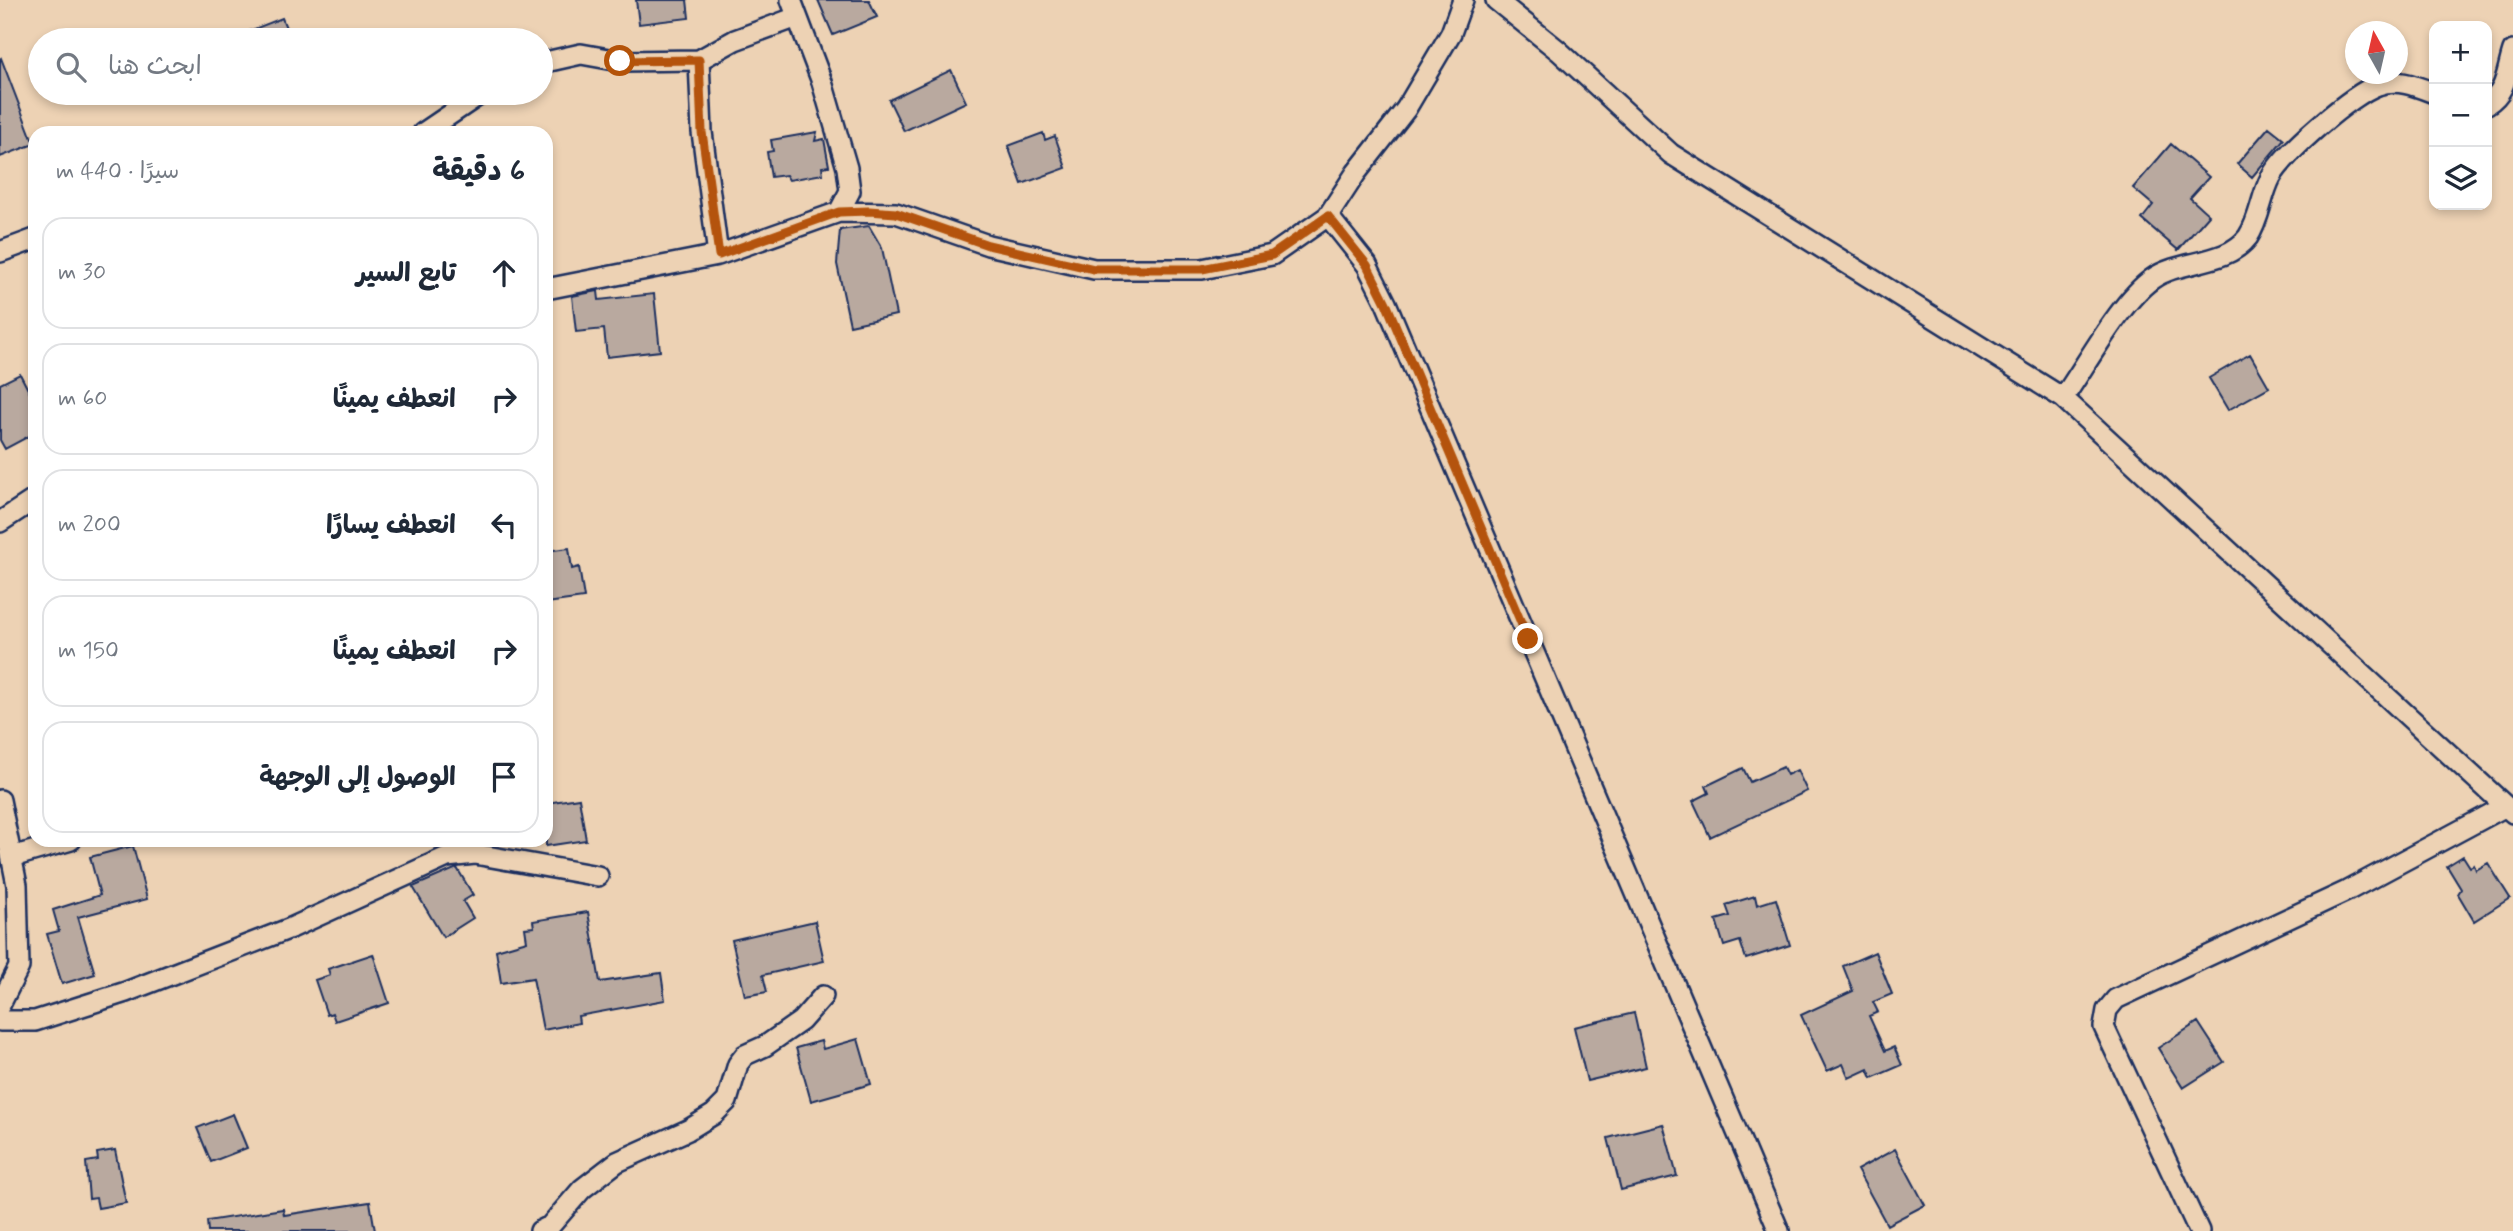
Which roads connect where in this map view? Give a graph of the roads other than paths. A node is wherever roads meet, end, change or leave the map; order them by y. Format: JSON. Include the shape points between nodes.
{"nodes":[{"id":1,"x":1463,"y":0,"type":"edge"},
{"id":2,"x":1496,"y":0,"type":"edge"},
{"id":3,"x":794,"y":9,"type":"edge"},
{"id":4,"x":2513,"y":51,"type":"edge"},
{"id":5,"x":699,"y":60,"type":"junction"},
{"id":6,"x":553,"y":61,"type":"edge"},
{"id":7,"x":2429,"y":91,"type":"edge"},
{"id":8,"x":2492,"y":101,"type":"edge"},
{"id":9,"x":464,"y":105,"type":"edge"},
{"id":10,"x":433,"y":126,"type":"edge"},
{"id":11,"x":839,"y":212,"type":"junction"},
{"id":12,"x":1328,"y":216,"type":"junction"},
{"id":13,"x":28,"y":242,"type":"edge"},
{"id":14,"x":0,"y":252,"type":"edge"},
{"id":15,"x":719,"y":255,"type":"junction"},
{"id":16,"x":553,"y":288,"type":"edge"},
{"id":17,"x":2063,"y":398,"type":"junction"},
{"id":18,"x":28,"y":504,"type":"edge"},
{"id":19,"x":0,"y":522,"type":"edge"},
{"id":20,"x":0,"y":800,"type":"edge"},
{"id":21,"x":2509,"y":810,"type":"edge"},
{"id":22,"x":47,"y":847,"type":"edge"},
{"id":23,"x":12,"y":857,"type":"junction"},
{"id":24,"x":598,"y":876,"type":"dead end"},
{"id":25,"x":824,"y":996,"type":"dead end"},
{"id":26,"x":0,"y":1005,"type":"edge"},
{"id":27,"x":0,"y":1021,"type":"edge"},
{"id":28,"x":540,"y":1231,"type":"edge"},
{"id":29,"x":1779,"y":1231,"type":"edge"},
{"id":30,"x":2199,"y":1231,"type":"edge"}],
"edges":[{"from":1,"to":12,"type":"street","via":[[1451,33],[1406,109]]},
{"from":2,"to":17,"type":"street","via":[[1671,154]]},
{"from":3,"to":5,"type":"street"},
{"from":3,"to":11,"type":"street","via":[[847,168],[850,191]]},
{"from":4,"to":8,"type":"street","via":[[2504,86]]},
{"from":5,"to":6,"type":"street","via":[[620,61],[581,54]]},
{"from":5,"to":15,"type":"street","via":[[702,132]]},
{"from":7,"to":17,"type":"street","via":[[2406,82],[2378,85],[2329,118],[2282,159],[2247,238],[2226,254],[2152,278],[2133,296]]},
{"from":9,"to":10,"type":"street"},
{"from":11,"to":12,"type":"street","via":[[896,213],[988,245],[1094,269],[1188,269],[1272,255]]},
{"from":11,"to":15,"type":"street"},
{"from":12,"to":29,"type":"street","via":[[1367,265],[1386,303]]},
{"from":13,"to":14,"type":"street"},
{"from":15,"to":16,"type":"street"},
{"from":17,"to":21,"type":"street"},
{"from":18,"to":19,"type":"street"},
{"from":20,"to":23,"type":"street"},
{"from":21,"to":30,"type":"street","via":[[2116,999],[2107,1010],[2105,1027]]},
{"from":22,"to":23,"type":"street"},
{"from":23,"to":26,"type":"street","via":[[19,967]]},
{"from":24,"to":27,"type":"street","via":[[475,854],[447,857],[291,928],[126,992],[35,1021]]},
{"from":25,"to":28,"type":"street","via":[[801,1021],[746,1055],[738,1064],[727,1101],[714,1114],[617,1162]]}]}
